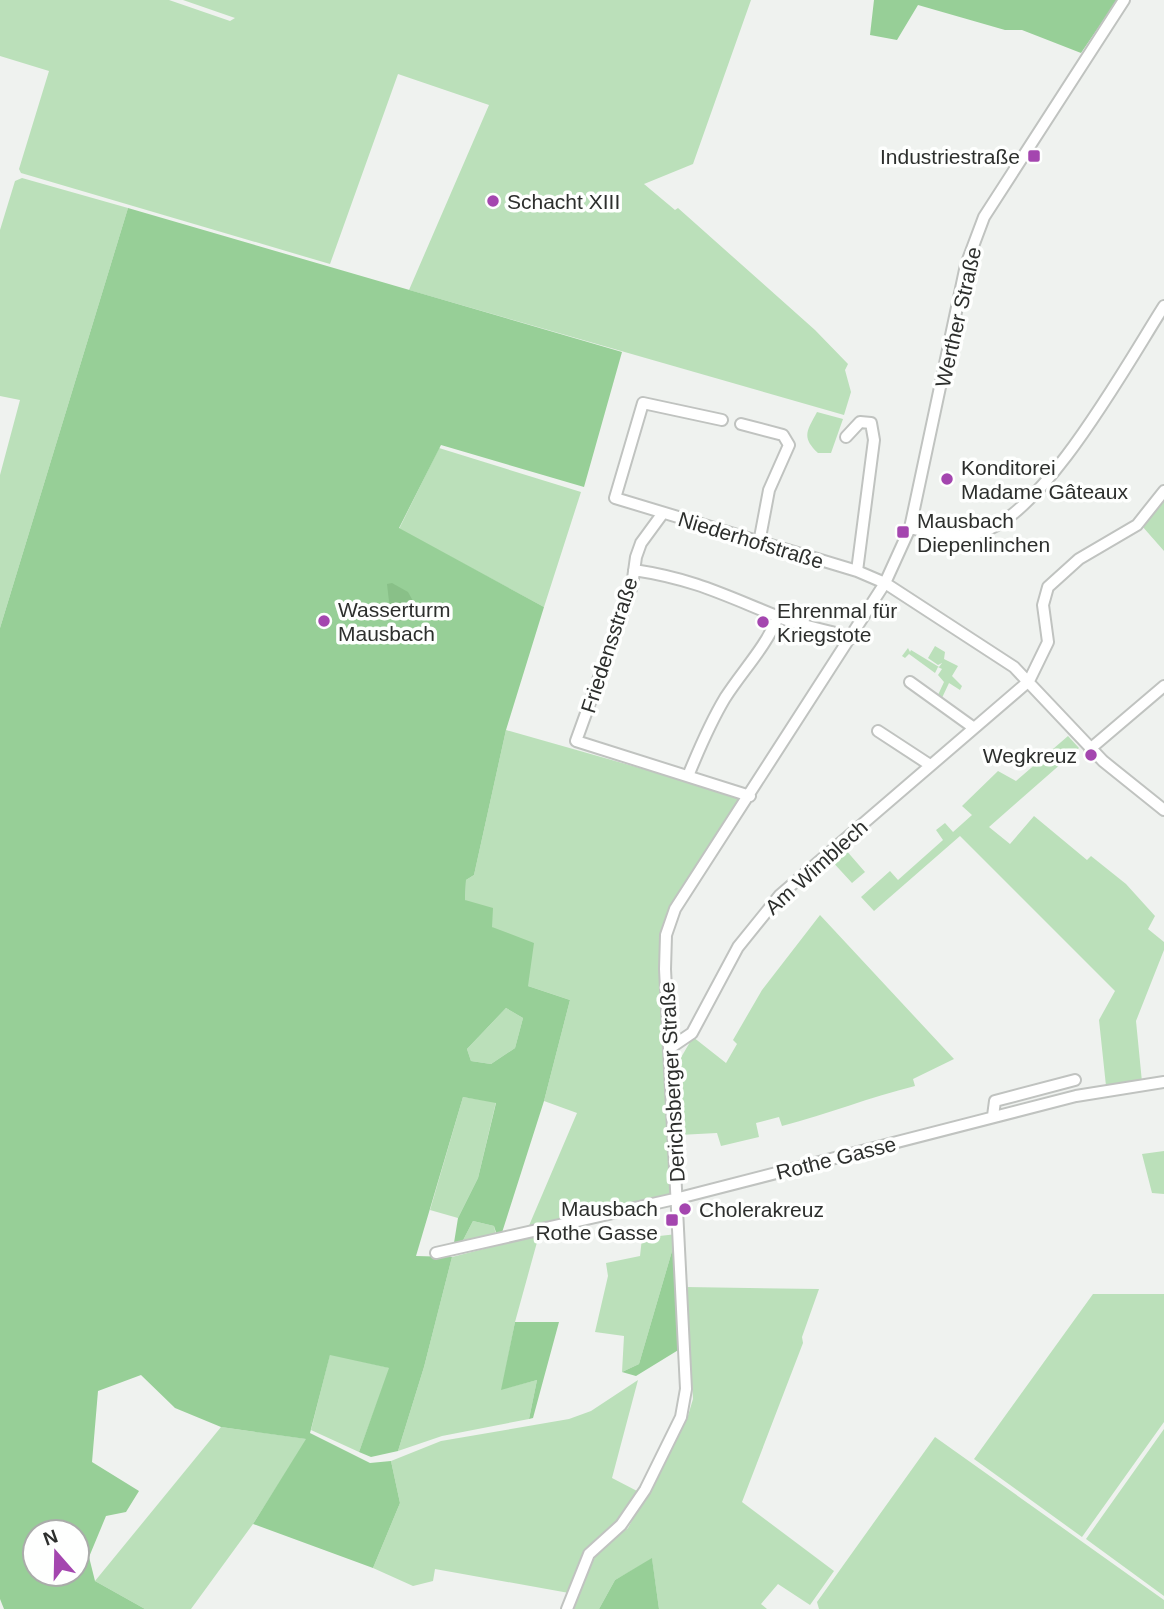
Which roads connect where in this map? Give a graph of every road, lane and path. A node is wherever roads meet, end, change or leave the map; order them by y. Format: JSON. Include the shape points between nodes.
{"nodes":[{"id":1,"x":1124,"y":0,"type":"edge"},
{"id":2,"x":1164,"y":306,"type":"edge"},
{"id":3,"x":722,"y":420,"type":"dead end"},
{"id":4,"x":741,"y":424,"type":"dead end"},
{"id":5,"x":846,"y":437,"type":"dead end"},
{"id":6,"x":1164,"y":491,"type":"edge"},
{"id":7,"x":663,"y":513,"type":"junction"},
{"id":8,"x":910,"y":528,"type":"junction"},
{"id":9,"x":759,"y":542,"type":"junction"},
{"id":10,"x":634,"y":570,"type":"junction"},
{"id":11,"x":857,"y":571,"type":"junction"},
{"id":12,"x":885,"y":583,"type":"junction"},
{"id":13,"x":778,"y":617,"type":"junction"},
{"id":14,"x":853,"y":638,"type":"junction"},
{"id":15,"x":910,"y":681,"type":"dead end"},
{"id":16,"x":1029,"y":681,"type":"junction"},
{"id":17,"x":1164,"y":686,"type":"edge"},
{"id":18,"x":974,"y":728,"type":"junction"},
{"id":19,"x":878,"y":731,"type":"dead end"},
{"id":20,"x":1090,"y":749,"type":"junction"},
{"id":21,"x":930,"y":765,"type":"junction"},
{"id":22,"x":688,"y":776,"type":"junction"},
{"id":23,"x":750,"y":796,"type":"junction"},
{"id":24,"x":1164,"y":810,"type":"edge"},
{"id":25,"x":670,"y":1048,"type":"junction"},
{"id":26,"x":1074,"y":1080,"type":"dead end"},
{"id":27,"x":1164,"y":1082,"type":"edge"},
{"id":28,"x":993,"y":1116,"type":"junction"},
{"id":29,"x":678,"y":1198,"type":"junction"},
{"id":30,"x":436,"y":1253,"type":"dead end"},
{"id":31,"x":567,"y":1609,"type":"edge"}],
"edges":[{"from":1,"to":8,"type":"street","name":"Werther Straße","via":[[984,217],[967,265]]},
{"from":2,"to":8,"type":"street","via":[[1074,446],[1015,511],[1001,523],[972,534],[931,534]]},
{"from":3,"to":7,"type":"street","name":"Niederhofstraße","via":[[643,403],[615,498]]},
{"from":4,"to":9,"type":"street","via":[[782,435],[789,445],[769,490]]},
{"from":5,"to":11,"type":"street","via":[[860,422],[871,422],[874,440]]},
{"from":6,"to":16,"type":"street","via":[[1137,525],[1079,559],[1048,587],[1042,605],[1046,649]]},
{"from":7,"to":9,"type":"street","name":"Niederhofstraße"},
{"from":7,"to":10,"type":"street","name":"Friedensstraße","via":[[641,543]]},
{"from":8,"to":12,"type":"street","name":"Werther Straße"},
{"from":9,"to":11,"type":"street","name":"Niederhofstraße"},
{"from":10,"to":13,"type":"street","via":[[713,588]]},
{"from":10,"to":22,"type":"street","name":"Friedensstraße","via":[[576,741]]},
{"from":11,"to":12,"type":"street","name":"Niederhofstraße"},
{"from":12,"to":14,"type":"street","name":"Derichsberger Straße"},
{"from":12,"to":16,"type":"street","name":"Niederhofstraße","via":[[1000,657]]},
{"from":13,"to":14,"type":"street"},
{"from":13,"to":22,"type":"street","via":[[768,640],[720,707]]},
{"from":14,"to":23,"type":"street","name":"Derichsberger Straße"},
{"from":15,"to":18,"type":"street"},
{"from":16,"to":18,"type":"street","name":"Am Wimblech"},
{"from":16,"to":20,"type":"street","name":"Niederhofstraße"},
{"from":17,"to":20,"type":"street"},
{"from":18,"to":21,"type":"street","name":"Am Wimblech"},
{"from":19,"to":21,"type":"street"},
{"from":20,"to":24,"type":"street","name":"Niederhofstraße"},
{"from":21,"to":25,"type":"street","name":"Am Wimblech","via":[[771,905],[738,947],[692,1033]]},
{"from":22,"to":23,"type":"street"},
{"from":23,"to":25,"type":"street","name":"Derichsberger Straße","via":[[669,922],[664,951]]},
{"from":25,"to":29,"type":"street","name":"Derichsberger Straße"},
{"from":26,"to":28,"type":"street","name":"Rothe Gasse","via":[[995,1101]]},
{"from":27,"to":28,"type":"street","name":"Rothe Gasse"},
{"from":28,"to":29,"type":"street","name":"Rothe Gasse"},
{"from":29,"to":30,"type":"street","name":"Rothe Gasse"},
{"from":29,"to":31,"type":"street","name":"Derichsberger Straße","via":[[687,1362],[681,1417],[634,1510],[589,1554]]}]}
